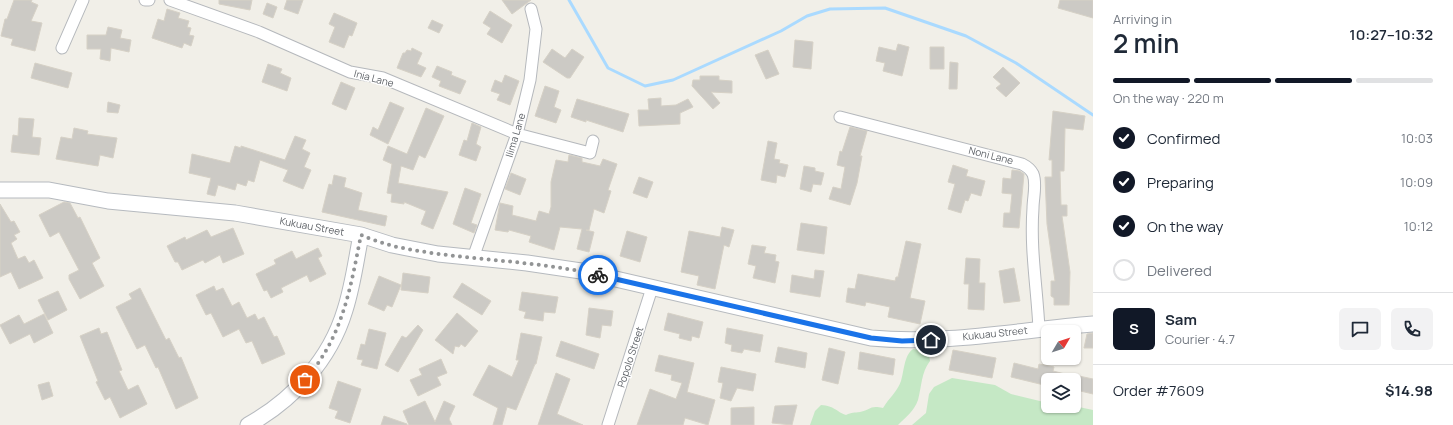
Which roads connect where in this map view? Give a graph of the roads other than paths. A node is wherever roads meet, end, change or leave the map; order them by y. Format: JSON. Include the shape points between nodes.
{"nodes":[{"id":1,"x":83,"y":0,"type":"edge"},
{"id":2,"x":145,"y":0,"type":"edge"},
{"id":3,"x":148,"y":0,"type":"edge"},
{"id":4,"x":170,"y":0,"type":"edge"},
{"id":5,"x":531,"y":8,"type":"dead end"},
{"id":6,"x":62,"y":48,"type":"dead end"},
{"id":7,"x":840,"y":117,"type":"dead end"},
{"id":8,"x":517,"y":134,"type":"junction"},
{"id":9,"x":593,"y":141,"type":"dead end"},
{"id":10,"x":0,"y":190,"type":"edge"},
{"id":11,"x":361,"y":235,"type":"junction"},
{"id":12,"x":473,"y":258,"type":"junction"},
{"id":13,"x":652,"y":288,"type":"junction"},
{"id":14,"x":1093,"y":324,"type":"edge"},
{"id":15,"x":1039,"y":328,"type":"junction"},
{"id":16,"x":248,"y":425,"type":"edge"},
{"id":17,"x":608,"y":425,"type":"edge"}],
"edges":[{"from":1,"to":6,"type":"street"},
{"from":2,"to":3,"type":"street"},
{"from":4,"to":8,"type":"street","name":"Inia Lane","via":[[259,32],[350,72],[383,78]]},
{"from":5,"to":8,"type":"street","name":"Ilima Lane","via":[[536,30],[536,45]]},
{"from":7,"to":15,"type":"street","name":"Noni Lane","via":[[1022,164],[1028,168],[1033,174],[1034,184],[1031,238]]},
{"from":8,"to":9,"type":"street","name":"Inia Lane","via":[[590,153]]},
{"from":8,"to":12,"type":"street","name":"Ilima Lane"},
{"from":10,"to":11,"type":"street","name":"Kukuau Street","via":[[49,190],[108,201],[235,213]]},
{"from":11,"to":12,"type":"street","name":"Kukuau Street","via":[[392,246]]},
{"from":11,"to":16,"type":"street","via":[[345,311],[326,352],[298,389],[281,404]]},
{"from":12,"to":13,"type":"street","name":"Kukuau Street","via":[[581,271]]},
{"from":13,"to":15,"type":"street","name":"Kukuau Street","via":[[871,338],[931,340]]},
{"from":13,"to":17,"type":"street","name":"Popolo Street"},
{"from":14,"to":15,"type":"street","name":"Kukuau Street"}]}
